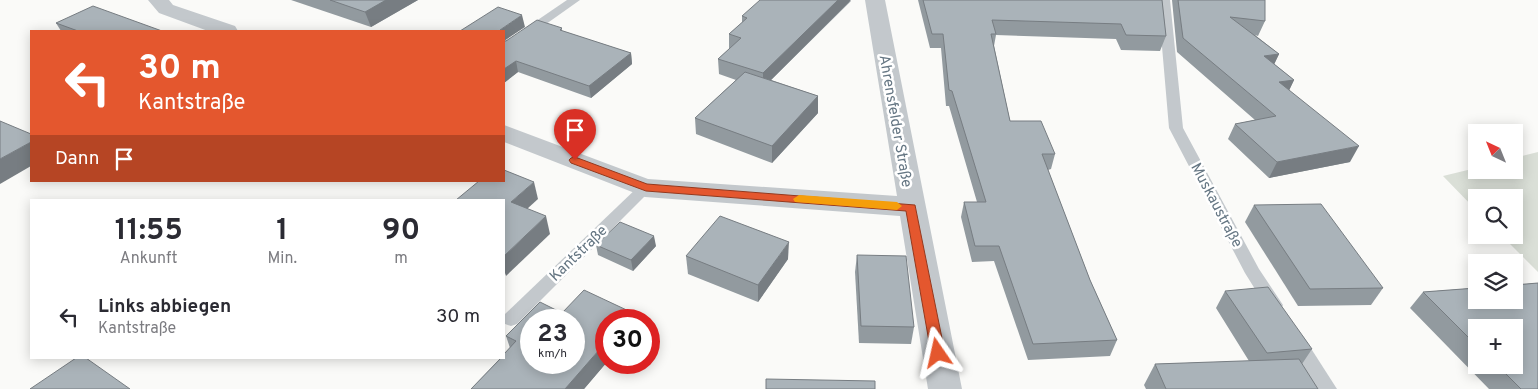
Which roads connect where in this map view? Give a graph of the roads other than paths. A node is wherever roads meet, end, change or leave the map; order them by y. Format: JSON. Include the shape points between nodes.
{"nodes":[{"id":1,"x":158,"y":0,"type":"edge"},
{"id":2,"x":574,"y":0,"type":"edge"},
{"id":3,"x":876,"y":0,"type":"edge"},
{"id":4,"x":1164,"y":0,"type":"edge"},
{"id":5,"x":224,"y":30,"type":"edge"},
{"id":6,"x":505,"y":47,"type":"edge"},
{"id":7,"x":505,"y":133,"type":"edge"},
{"id":8,"x":646,"y":188,"type":"junction"},
{"id":9,"x":911,"y":207,"type":"junction"},
{"id":10,"x":1280,"y":315,"type":"edge"},
{"id":11,"x":510,"y":319,"type":"dead end"},
{"id":12,"x":1291,"y":331,"type":"edge"},
{"id":13,"x":945,"y":389,"type":"edge"},
{"id":14,"x":1328,"y":389,"type":"edge"}],
"edges":[{"from":1,"to":5,"type":"street","via":[[166,9]]},
{"from":2,"to":6,"type":"lane"},
{"from":3,"to":9,"type":"street","name":"Ahrensfelder Straße"},
{"from":4,"to":10,"type":"lane","name":"Muskaustraße","via":[[1176,128],[1253,273]]},
{"from":7,"to":8,"type":"street"},
{"from":8,"to":9,"type":"street"},
{"from":8,"to":11,"type":"lane","name":"Kantstraße"},
{"from":9,"to":13,"type":"street","name":"Ahrensfelder Straße"},
{"from":12,"to":14,"type":"lane"}]}
